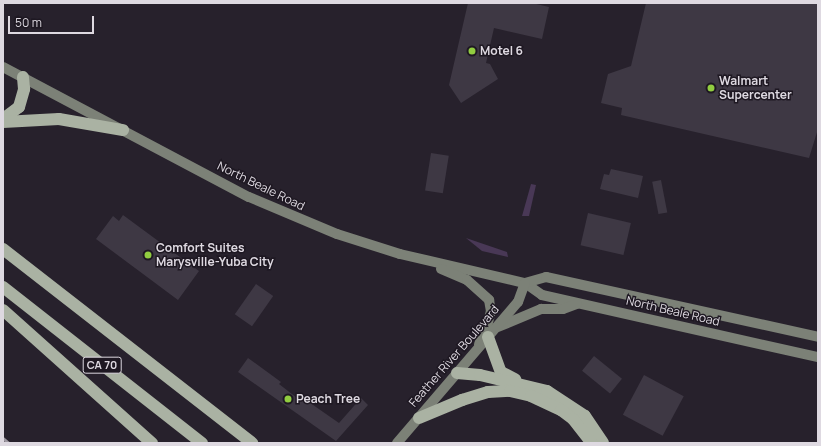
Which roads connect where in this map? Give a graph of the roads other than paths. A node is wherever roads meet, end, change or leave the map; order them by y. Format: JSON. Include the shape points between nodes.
{"nodes":[{"id":1,"x":3,"y":67,"type":"edge"},
{"id":2,"x":23,"y":77,"type":"junction"},
{"id":3,"x":3,"y":119,"type":"edge"},
{"id":4,"x":3,"y":122,"type":"edge"},
{"id":5,"x":123,"y":130,"type":"junction"},
{"id":6,"x":3,"y":249,"type":"edge"},
{"id":7,"x":430,"y":261,"type":"junction"},
{"id":8,"x":525,"y":283,"type":"junction"},
{"id":9,"x":3,"y":287,"type":"edge"},
{"id":10,"x":578,"y":303,"type":"junction"},
{"id":11,"x":3,"y":310,"type":"edge"},
{"id":12,"x":492,"y":333,"type":"junction"},
{"id":13,"x":818,"y":337,"type":"edge"},
{"id":14,"x":476,"y":351,"type":"junction"},
{"id":15,"x":818,"y":357,"type":"edge"},
{"id":16,"x":457,"y":373,"type":"junction"},
{"id":17,"x":523,"y":384,"type":"junction"},
{"id":18,"x":419,"y":418,"type":"junction"},
{"id":19,"x":152,"y":443,"type":"edge"},
{"id":20,"x":202,"y":443,"type":"edge"},
{"id":21,"x":252,"y":443,"type":"edge"},
{"id":22,"x":397,"y":443,"type":"edge"},
{"id":23,"x":592,"y":443,"type":"edge"},
{"id":24,"x":603,"y":443,"type":"edge"}],
"edges":[{"from":1,"to":2,"type":"main road","name":"North Beale Road"},
{"from":2,"to":3,"type":"highway","via":[[24,89],[19,106]]},
{"from":2,"to":5,"type":"main road","name":"North Beale Road"},
{"from":4,"to":5,"type":"highway","via":[[59,119]]},
{"from":5,"to":7,"type":"main road","name":"North Beale Road","via":[[249,197],[291,216],[374,247]]},
{"from":6,"to":21,"type":"highway","number":"CA 70"},
{"from":7,"to":8,"type":"main road","name":"North Beale Road"},
{"from":7,"to":14,"type":"main road","via":[[467,280],[489,300],[491,312]]},
{"from":8,"to":10,"type":"main road","name":"North Beale Road","via":[[542,295]]},
{"from":8,"to":12,"type":"main road","name":"Feather River Boulevard","via":[[518,302]]},
{"from":8,"to":13,"type":"main road","name":"North Beale Road","via":[[546,277]]},
{"from":9,"to":20,"type":"highway","number":"CA 70"},
{"from":10,"to":12,"type":"main road","via":[[563,309],[541,309]]},
{"from":10,"to":15,"type":"main road","name":"North Beale Road"},
{"from":11,"to":19,"type":"highway"},
{"from":12,"to":14,"type":"main road","name":"Feather River Boulevard"},
{"from":12,"to":17,"type":"highway","via":[[501,372]]},
{"from":14,"to":16,"type":"main road","name":"Feather River Boulevard"},
{"from":16,"to":17,"type":"highway"},
{"from":16,"to":18,"type":"main road","name":"Feather River Boulevard"},
{"from":17,"to":24,"type":"highway","via":[[547,391],[573,406],[585,416]]},
{"from":18,"to":22,"type":"main road","name":"Feather River Boulevard"},
{"from":18,"to":23,"type":"highway","via":[[475,396],[510,391],[531,396],[561,410],[585,432]]}]}
